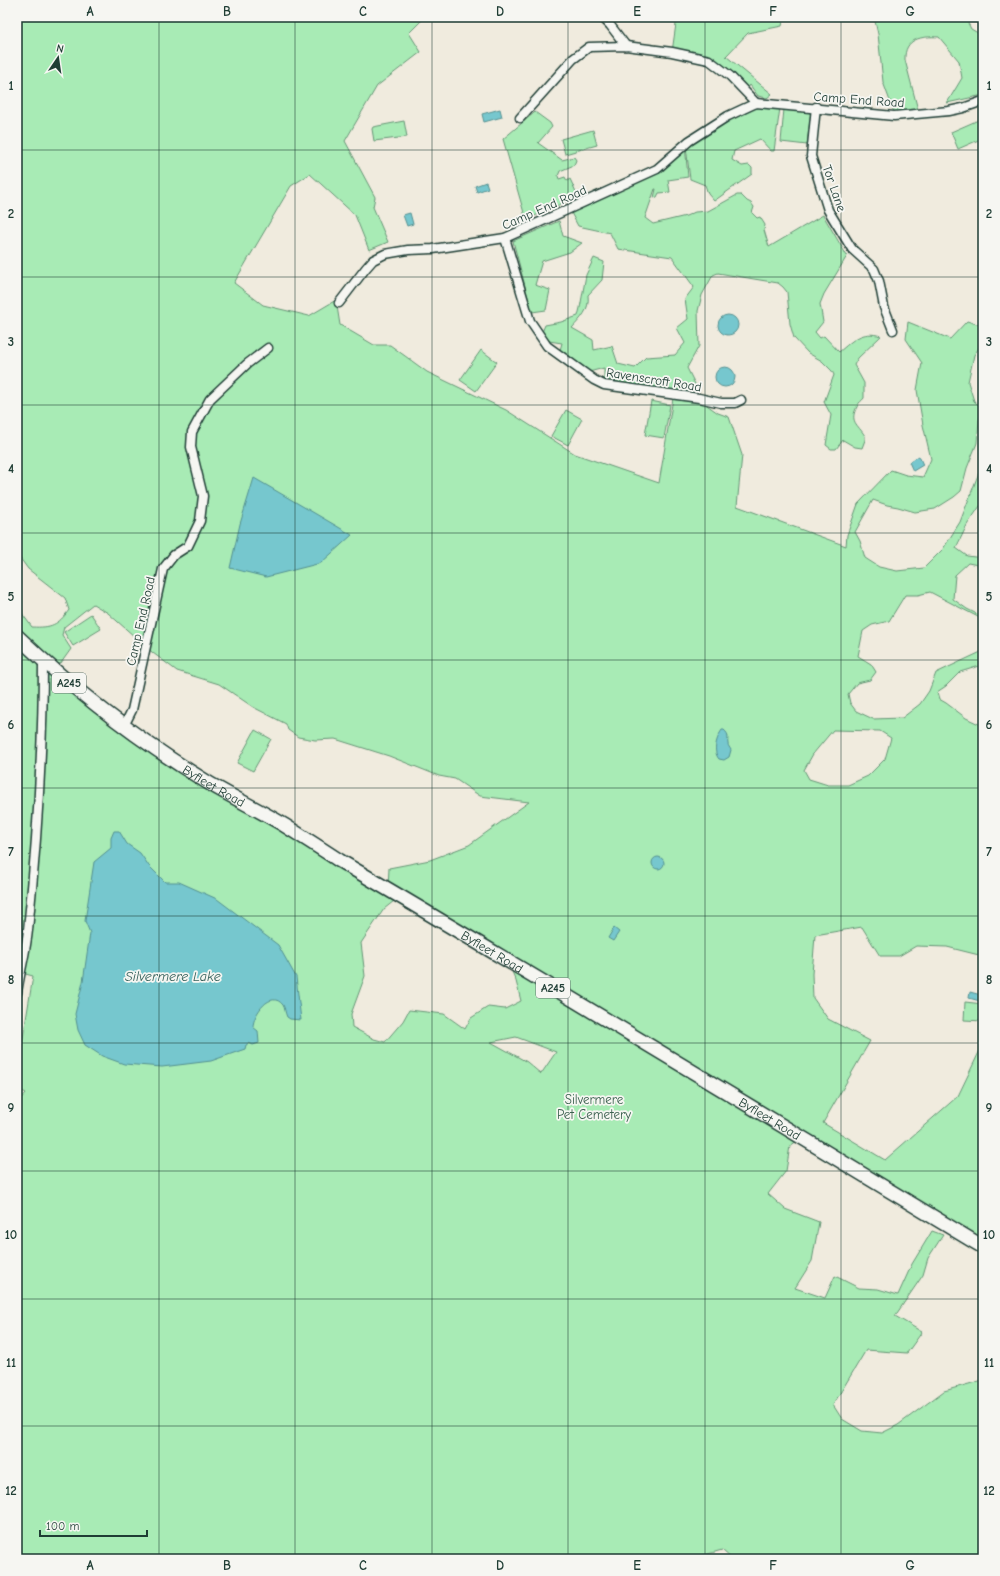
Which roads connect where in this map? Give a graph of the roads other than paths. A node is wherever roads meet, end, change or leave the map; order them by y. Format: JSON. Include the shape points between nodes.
{"nodes":[{"id":1,"x":602,"y":17,"type":"edge"},
{"id":2,"x":626,"y":46,"type":"junction"},
{"id":3,"x":983,"y":101,"type":"edge"},
{"id":4,"x":756,"y":103,"type":"junction"},
{"id":5,"x":816,"y":107,"type":"junction"},
{"id":6,"x":520,"y":118,"type":"dead end"},
{"id":7,"x":504,"y":238,"type":"junction"},
{"id":8,"x":339,"y":303,"type":"dead end"},
{"id":9,"x":893,"y":330,"type":"dead end"},
{"id":10,"x":268,"y":348,"type":"dead end"},
{"id":11,"x":741,"y":400,"type":"dead end"},
{"id":12,"x":17,"y":636,"type":"edge"},
{"id":13,"x":43,"y":661,"type":"junction"},
{"id":14,"x":124,"y":726,"type":"junction"},
{"id":15,"x":17,"y":992,"type":"edge"},
{"id":16,"x":983,"y":1247,"type":"edge"}],
"edges":[{"from":1,"to":2,"type":"street"},
{"from":2,"to":4,"type":"street","via":[[709,60],[730,76]]},
{"from":2,"to":6,"type":"street","via":[[590,47],[573,59]]},
{"from":3,"to":5,"type":"street","name":"Camp End Road","via":[[950,111],[894,116]]},
{"from":4,"to":5,"type":"street","name":"Camp End Road"},
{"from":4,"to":7,"type":"street","name":"Camp End Road","via":[[728,116],[689,141],[657,169]]},
{"from":5,"to":9,"type":"street","name":"Tor Lane","via":[[811,156],[828,210],[852,249],[874,269]]},
{"from":7,"to":8,"type":"street","name":"Camp End Road","via":[[386,254],[366,268]]},
{"from":7,"to":11,"type":"street","name":"Ravenscroft Road","via":[[530,321],[547,346],[594,380],[604,385],[721,403],[735,403]]},
{"from":10,"to":14,"type":"street","name":"Camp End Road","via":[[242,368],[210,399],[192,432],[191,448],[202,496],[200,521],[188,546],[174,555],[163,569],[132,710]]},
{"from":12,"to":13,"type":"main road","name":"Byfleet Road","number":"A245"},
{"from":13,"to":14,"type":"main road","name":"Byfleet Road","number":"A245"},
{"from":13,"to":15,"type":"street","via":[[36,832],[28,931]]},
{"from":14,"to":16,"type":"main road","name":"Byfleet Road","number":"A245","via":[[207,782],[284,825]]}]}
